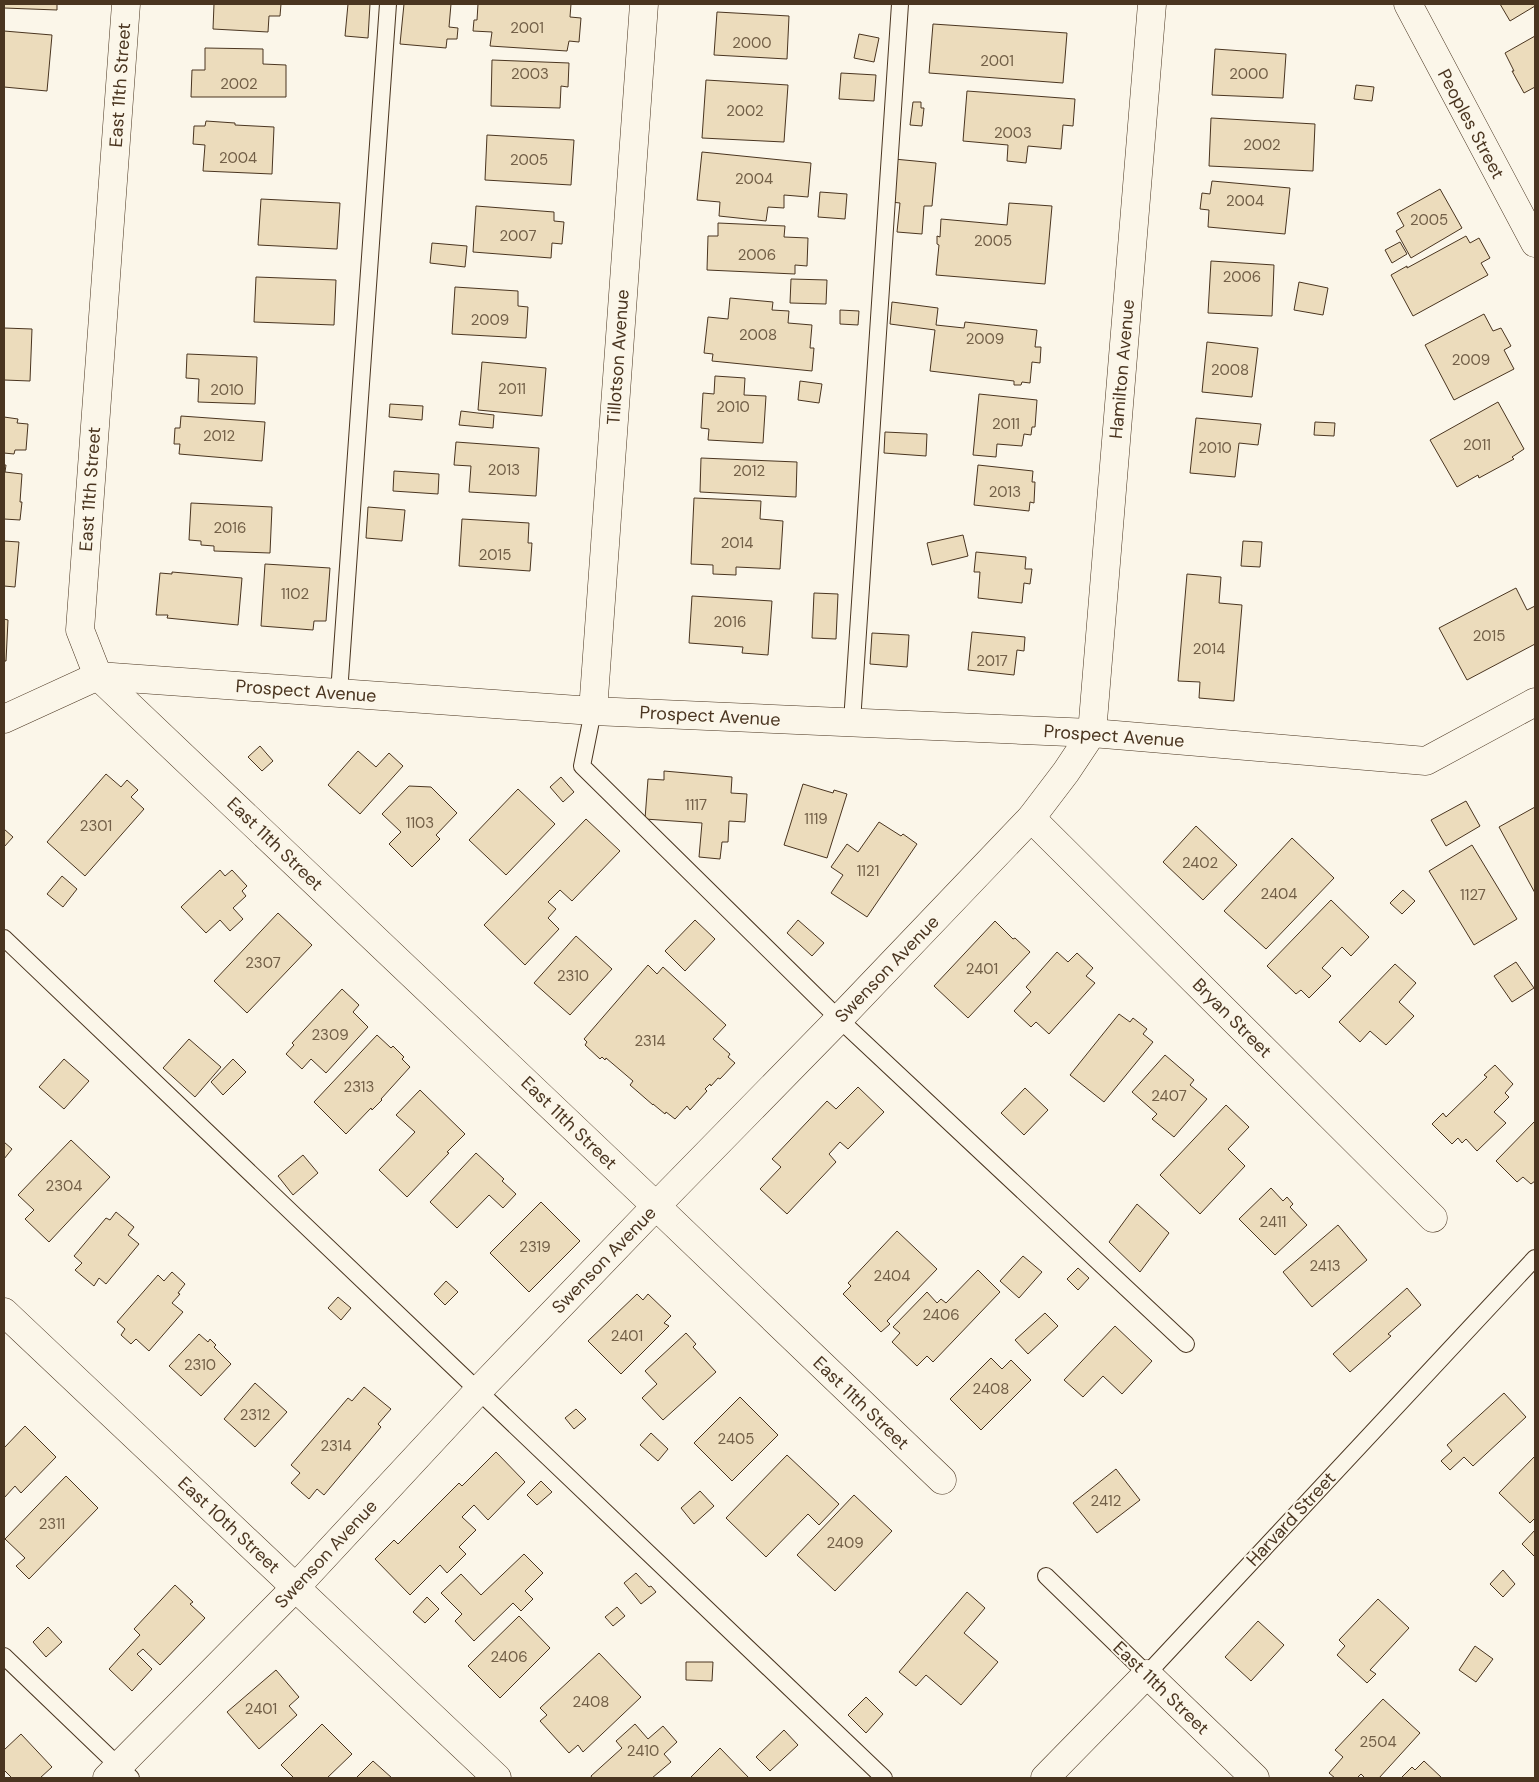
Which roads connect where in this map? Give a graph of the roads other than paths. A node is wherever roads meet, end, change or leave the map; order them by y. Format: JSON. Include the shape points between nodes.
{"nodes":[{"id":1,"x":126,"y":4,"type":"edge"},
{"id":2,"x":388,"y":4,"type":"edge"},
{"id":3,"x":644,"y":4,"type":"edge"},
{"id":4,"x":900,"y":4,"type":"edge"},
{"id":5,"x":1152,"y":4,"type":"edge"},
{"id":6,"x":1408,"y":4,"type":"edge"},
{"id":7,"x":1535,"y":243,"type":"edge"},
{"id":8,"x":98,"y":676,"type":"junction"},
{"id":9,"x":339,"y":693,"type":"junction"},
{"id":10,"x":1535,"y":702,"type":"edge"},
{"id":11,"x":593,"y":710,"type":"junction"},
{"id":12,"x":4,"y":719,"type":"edge"},
{"id":13,"x":852,"y":722,"type":"junction"},
{"id":14,"x":1092,"y":733,"type":"junction"},
{"id":15,"x":1031,"y":818,"type":"junction"},
{"id":16,"x":4,"y":938,"type":"edge"},
{"id":17,"x":839,"y":1019,"type":"junction"},
{"id":18,"x":656,"y":1206,"type":"junction"},
{"id":19,"x":1433,"y":1218,"type":"dead end"},
{"id":20,"x":1535,"y":1258,"type":"edge"},
{"id":21,"x":4,"y":1312,"type":"edge"},
{"id":22,"x":1186,"y":1344,"type":"dead end"},
{"id":23,"x":478,"y":1391,"type":"junction"},
{"id":24,"x":942,"y":1480,"type":"dead end"},
{"id":25,"x":1046,"y":1576,"type":"dead end"},
{"id":26,"x":295,"y":1588,"type":"junction"},
{"id":27,"x":4,"y":1656,"type":"edge"},
{"id":28,"x":1147,"y":1674,"type":"junction"},
{"id":29,"x":119,"y":1774,"type":"edge"},
{"id":30,"x":497,"y":1778,"type":"edge"},
{"id":31,"x":884,"y":1778,"type":"edge"},
{"id":32,"x":1045,"y":1778,"type":"edge"},
{"id":33,"x":1255,"y":1778,"type":"edge"}],
"edges":[{"from":1,"to":8,"type":"street","name":"East 11th Street","via":[[80,630]]},
{"from":2,"to":9,"type":"lane"},
{"from":3,"to":11,"type":"street","name":"Tillotson Avenue"},
{"from":4,"to":13,"type":"lane"},
{"from":5,"to":14,"type":"street","name":"Hamilton Avenue"},
{"from":6,"to":7,"type":"street","name":"Peoples Street"},
{"from":8,"to":9,"type":"street","name":"Prospect Avenue"},
{"from":8,"to":12,"type":"street","name":"Prospect Avenue"},
{"from":8,"to":18,"type":"street","name":"East 11th Street"},
{"from":9,"to":11,"type":"street","name":"Prospect Avenue"},
{"from":10,"to":14,"type":"street","name":"Prospect Avenue","via":[[1426,761]]},
{"from":11,"to":13,"type":"street","name":"Prospect Avenue"},
{"from":11,"to":17,"type":"lane","via":[[582,766]]},
{"from":13,"to":14,"type":"street","name":"Prospect Avenue"},
{"from":14,"to":15,"type":"street","name":"Swenson Avenue"},
{"from":15,"to":17,"type":"street","name":"Swenson Avenue"},
{"from":15,"to":19,"type":"street","name":"Bryan Street"},
{"from":16,"to":23,"type":"lane"},
{"from":17,"to":18,"type":"street","name":"Swenson Avenue"},
{"from":17,"to":22,"type":"lane"},
{"from":18,"to":23,"type":"street","name":"Swenson Avenue"},
{"from":18,"to":24,"type":"street","name":"East 11th Street"},
{"from":20,"to":28,"type":"lane","name":"Harvard Street"},
{"from":21,"to":26,"type":"street","name":"East 10th Street"},
{"from":23,"to":26,"type":"street","name":"Swenson Avenue"},
{"from":23,"to":31,"type":"lane"},
{"from":25,"to":28,"type":"lane","name":"East 11th Street"},
{"from":26,"to":29,"type":"street","name":"Swenson Avenue"},
{"from":26,"to":30,"type":"street","name":"East 10th Street"},
{"from":27,"to":29,"type":"lane"},
{"from":28,"to":32,"type":"street","name":"Harvard Street"},
{"from":28,"to":33,"type":"street","name":"East 11th Street"}]}
